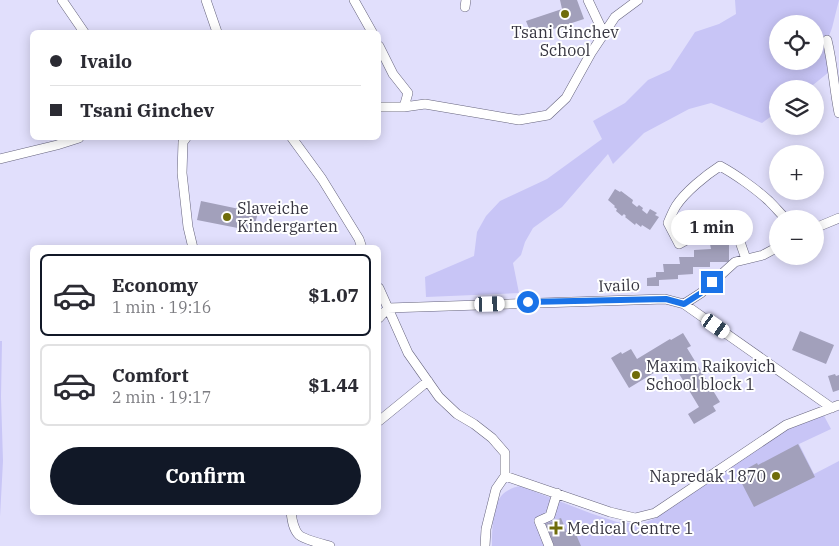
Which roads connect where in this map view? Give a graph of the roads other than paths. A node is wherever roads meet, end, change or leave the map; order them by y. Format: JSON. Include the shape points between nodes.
{"nodes":[{"id":1,"x":206,"y":0,"type":"edge"},
{"id":2,"x":354,"y":0,"type":"edge"},
{"id":3,"x":588,"y":0,"type":"edge"},
{"id":4,"x":638,"y":0,"type":"edge"},
{"id":5,"x":66,"y":2,"type":"edge"},
{"id":6,"x":83,"y":30,"type":"edge"},
{"id":7,"x":216,"y":30,"type":"edge"},
{"id":8,"x":371,"y":30,"type":"edge"},
{"id":9,"x":604,"y":34,"type":"junction"},
{"id":10,"x":827,"y":40,"type":"dead end"},
{"id":11,"x":381,"y":50,"type":"edge"},
{"id":12,"x":404,"y":107,"type":"junction"},
{"id":13,"x":381,"y":108,"type":"edge"},
{"id":14,"x":839,"y":114,"type":"edge"},
{"id":15,"x":73,"y":140,"type":"edge"},
{"id":16,"x":184,"y":140,"type":"edge"},
{"id":17,"x":293,"y":140,"type":"edge"},
{"id":18,"x":0,"y":159,"type":"edge"},
{"id":19,"x":777,"y":210,"type":"edge"},
{"id":20,"x":839,"y":218,"type":"edge"},
{"id":21,"x":824,"y":224,"type":"edge"},
{"id":22,"x":192,"y":245,"type":"edge"},
{"id":23,"x":361,"y":245,"type":"edge"},
{"id":24,"x":769,"y":252,"type":"edge"},
{"id":25,"x":746,"y":259,"type":"junction"},
{"id":26,"x":381,"y":292,"type":"edge"},
{"id":27,"x":684,"y":304,"type":"junction"},
{"id":28,"x":388,"y":308,"type":"junction"},
{"id":29,"x":381,"y":316,"type":"edge"},
{"id":30,"x":428,"y":381,"type":"junction"},
{"id":31,"x":835,"y":407,"type":"edge"},
{"id":32,"x":381,"y":419,"type":"edge"},
{"id":33,"x":505,"y":476,"type":"junction"},
{"id":34,"x":557,"y":493,"type":"junction"},
{"id":35,"x":291,"y":515,"type":"edge"},
{"id":36,"x":330,"y":546,"type":"edge"},
{"id":37,"x":485,"y":546,"type":"edge"},
{"id":38,"x":549,"y":546,"type":"edge"}],
"edges":[{"from":1,"to":7,"type":"street"},
{"from":2,"to":8,"type":"street"},
{"from":3,"to":9,"type":"street"},
{"from":4,"to":9,"type":"street","via":[[615,17]]},
{"from":5,"to":6,"type":"street"},
{"from":9,"to":12,"type":"street","via":[[566,98],[548,115],[519,120],[425,104]]},
{"from":10,"to":14,"type":"street"},
{"from":11,"to":12,"type":"street","via":[[393,74],[408,93]]},
{"from":12,"to":13,"type":"street"},
{"from":15,"to":18,"type":"street"},
{"from":16,"to":22,"type":"street","via":[[182,173]]},
{"from":17,"to":23,"type":"street","via":[[322,179]]},
{"from":19,"to":25,"type":"street","via":[[732,172],[720,166],[677,205],[668,223],[679,244],[703,232],[729,232],[739,239]]},
{"from":20,"to":21,"type":"street"},
{"from":24,"to":25,"type":"street"},
{"from":25,"to":27,"type":"street","via":[[735,262]]},
{"from":26,"to":28,"type":"street"},
{"from":27,"to":28,"type":"street","name":"Ivailo","via":[[648,299]]},
{"from":27,"to":31,"type":"street","name":"Ivailo"},
{"from":28,"to":29,"type":"street"},
{"from":28,"to":30,"type":"street","via":[[408,353]]},
{"from":30,"to":32,"type":"street"},
{"from":30,"to":33,"type":"street","via":[[439,397],[492,438],[505,454]]},
{"from":31,"to":34,"type":"street","via":[[786,424],[656,514],[635,518]]},
{"from":33,"to":34,"type":"street"},
{"from":33,"to":37,"type":"street","via":[[496,488]]},
{"from":34,"to":38,"type":"street","via":[[550,516],[539,521]]},
{"from":35,"to":36,"type":"street","via":[[293,525],[300,535]]}]}
